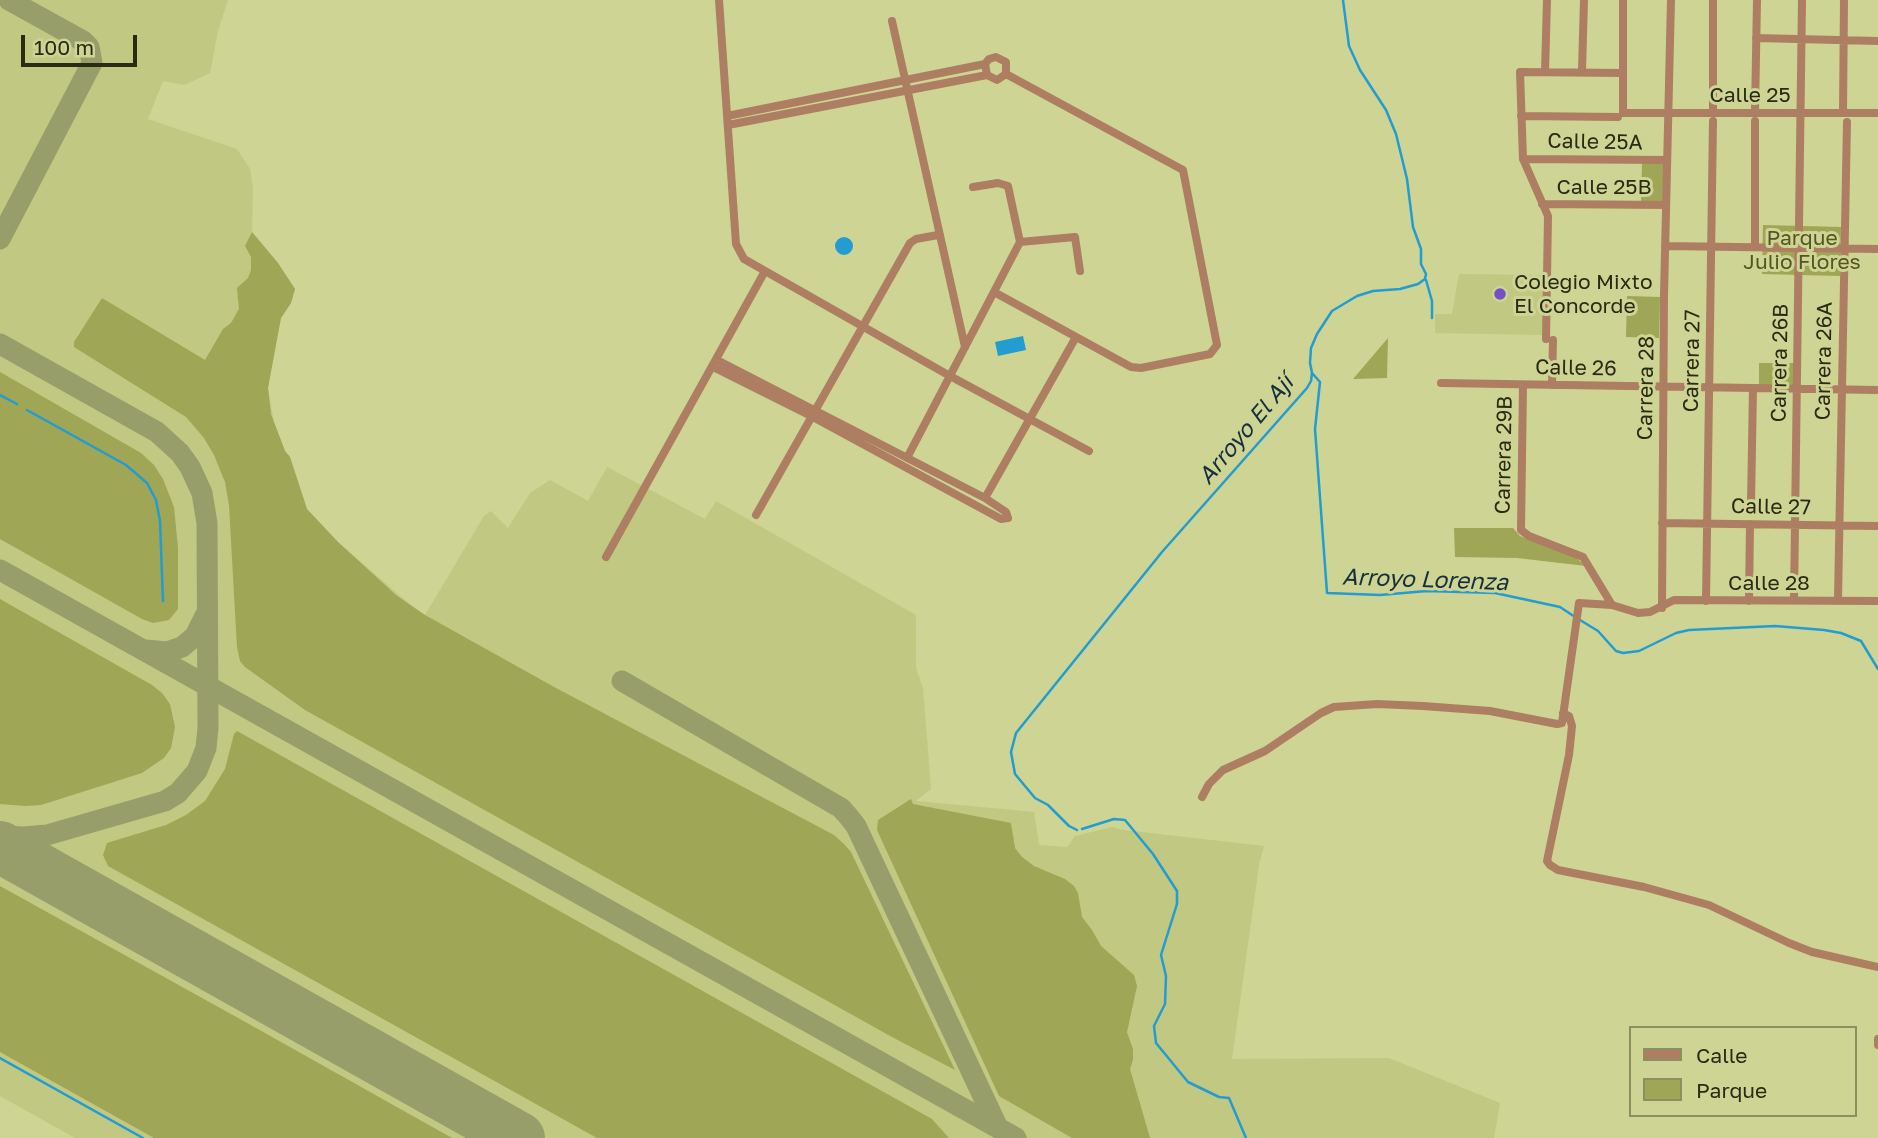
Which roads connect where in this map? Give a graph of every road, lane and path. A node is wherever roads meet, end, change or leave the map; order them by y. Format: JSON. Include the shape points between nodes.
{"nodes":[{"id":1,"x":719,"y":0,"type":"edge"},
{"id":2,"x":1547,"y":0,"type":"edge"},
{"id":3,"x":1584,"y":0,"type":"edge"},
{"id":4,"x":1623,"y":0,"type":"edge"},
{"id":5,"x":1671,"y":0,"type":"edge"},
{"id":6,"x":1713,"y":0,"type":"edge"},
{"id":7,"x":1757,"y":0,"type":"edge"},
{"id":8,"x":1802,"y":0,"type":"edge"},
{"id":9,"x":1844,"y":0,"type":"edge"},
{"id":10,"x":892,"y":20,"type":"dead end"},
{"id":11,"x":1756,"y":37,"type":"junction"},
{"id":12,"x":1801,"y":40,"type":"junction"},
{"id":13,"x":1844,"y":40,"type":"junction"},
{"id":14,"x":1878,"y":41,"type":"edge"},
{"id":15,"x":985,"y":64,"type":"junction"},
{"id":16,"x":1582,"y":71,"type":"junction"},
{"id":17,"x":1545,"y":72,"type":"junction"},
{"id":18,"x":1623,"y":73,"type":"junction"},
{"id":19,"x":1006,"y":74,"type":"junction"},
{"id":20,"x":987,"y":75,"type":"junction"},
{"id":21,"x":905,"y":80,"type":"junction"},
{"id":22,"x":908,"y":90,"type":"junction"},
{"id":23,"x":1669,"y":113,"type":"junction"},
{"id":24,"x":1800,"y":113,"type":"junction"},
{"id":25,"x":1878,"y":113,"type":"edge"},
{"id":26,"x":1620,"y":115,"type":"junction"},
{"id":27,"x":727,"y":116,"type":"junction"},
{"id":28,"x":1521,"y":116,"type":"junction"},
{"id":29,"x":1713,"y":117,"type":"junction"},
{"id":30,"x":1755,"y":117,"type":"junction"},
{"id":31,"x":1845,"y":118,"type":"junction"},
{"id":32,"x":728,"y":125,"type":"junction"},
{"id":33,"x":1523,"y":159,"type":"junction"},
{"id":34,"x":1667,"y":160,"type":"junction"},
{"id":35,"x":973,"y":187,"type":"dead end"},
{"id":36,"x":1542,"y":204,"type":"junction"},
{"id":37,"x":1666,"y":205,"type":"junction"},
{"id":38,"x":938,"y":235,"type":"junction"},
{"id":39,"x":1020,"y":242,"type":"junction"},
{"id":40,"x":1665,"y":246,"type":"junction"},
{"id":41,"x":1712,"y":247,"type":"junction"},
{"id":42,"x":1755,"y":247,"type":"junction"},
{"id":43,"x":1798,"y":248,"type":"junction"},
{"id":44,"x":1844,"y":249,"type":"junction"},
{"id":45,"x":1878,"y":249,"type":"edge"},
{"id":46,"x":765,"y":271,"type":"junction"},
{"id":47,"x":1080,"y":271,"type":"dead end"},
{"id":48,"x":994,"y":292,"type":"junction"},
{"id":49,"x":863,"y":327,"type":"junction"},
{"id":50,"x":1076,"y":337,"type":"junction"},
{"id":51,"x":965,"y":347,"type":"junction"},
{"id":52,"x":715,"y":363,"type":"junction"},
{"id":53,"x":950,"y":376,"type":"junction"},
{"id":54,"x":1441,"y":383,"type":"dead end"},
{"id":55,"x":1523,"y":385,"type":"junction"},
{"id":56,"x":1552,"y":385,"type":"junction"},
{"id":57,"x":1663,"y":387,"type":"junction"},
{"id":58,"x":1710,"y":388,"type":"junction"},
{"id":59,"x":1753,"y":388,"type":"junction"},
{"id":60,"x":1797,"y":389,"type":"junction"},
{"id":61,"x":1841,"y":390,"type":"junction"},
{"id":62,"x":1878,"y":390,"type":"edge"},
{"id":63,"x":813,"y":413,"type":"junction"},
{"id":64,"x":1030,"y":418,"type":"junction"},
{"id":65,"x":1089,"y":451,"type":"dead end"},
{"id":66,"x":908,"y":456,"type":"junction"},
{"id":67,"x":985,"y":498,"type":"junction"},
{"id":68,"x":1751,"y":504,"type":"dead end"},
{"id":69,"x":756,"y":516,"type":"dead end"},
{"id":70,"x":1662,"y":523,"type":"junction"},
{"id":71,"x":1707,"y":524,"type":"junction"},
{"id":72,"x":1750,"y":524,"type":"junction"},
{"id":73,"x":1796,"y":525,"type":"junction"},
{"id":74,"x":1839,"y":526,"type":"junction"},
{"id":75,"x":1878,"y":526,"type":"edge"},
{"id":76,"x":606,"y":557,"type":"dead end"},
{"id":77,"x":1794,"y":600,"type":"junction"},
{"id":78,"x":1838,"y":600,"type":"junction"},
{"id":79,"x":1706,"y":601,"type":"junction"},
{"id":80,"x":1749,"y":601,"type":"junction"},
{"id":81,"x":1878,"y":601,"type":"edge"},
{"id":82,"x":1612,"y":605,"type":"junction"},
{"id":83,"x":1662,"y":608,"type":"junction"},
{"id":84,"x":1563,"y":713,"type":"junction"},
{"id":85,"x":1202,"y":797,"type":"dead end"},
{"id":86,"x":1878,"y":967,"type":"edge"},
{"id":87,"x":1878,"y":1039,"type":"edge"},
{"id":88,"x":1878,"y":1045,"type":"edge"}],
"edges":[{"from":1,"to":27,"type":"street"},
{"from":2,"to":17,"type":"street"},
{"from":3,"to":16,"type":"street"},
{"from":4,"to":18,"type":"street"},
{"from":5,"to":23,"type":"street","name":"Carrera 28"},
{"from":6,"to":29,"type":"street","name":"Carrera 27"},
{"from":7,"to":11,"type":"street"},
{"from":8,"to":12,"type":"street","name":"Carrera 26B"},
{"from":9,"to":13,"type":"street","name":"Carrera 26A"},
{"from":10,"to":21,"type":"street"},
{"from":11,"to":12,"type":"street"},
{"from":11,"to":30,"type":"street"},
{"from":12,"to":13,"type":"street"},
{"from":12,"to":24,"type":"street","name":"Carrera 26B"},
{"from":13,"to":14,"type":"street"},
{"from":13,"to":31,"type":"street","name":"Carrera 26A"},
{"from":15,"to":19,"type":"street","via":[[1002,58]]},
{"from":15,"to":20,"type":"street"},
{"from":15,"to":21,"type":"street"},
{"from":16,"to":17,"type":"street"},
{"from":16,"to":18,"type":"street"},
{"from":17,"to":28,"type":"street","via":[[1521,72]]},
{"from":18,"to":26,"type":"street"},
{"from":19,"to":20,"type":"street","via":[[997,80]]},
{"from":19,"to":50,"type":"street","via":[[1176,165],[1186,180],[1216,336],[1214,350],[1136,368]]},
{"from":20,"to":22,"type":"street"},
{"from":21,"to":22,"type":"street"},
{"from":21,"to":27,"type":"street"},
{"from":22,"to":32,"type":"street"},
{"from":22,"to":38,"type":"street"},
{"from":23,"to":26,"type":"street","name":"Calle 25"},
{"from":23,"to":29,"type":"street","name":"Calle 25"},
{"from":23,"to":34,"type":"street","name":"Carrera 28"},
{"from":24,"to":30,"type":"street","name":"Calle 25"},
{"from":24,"to":31,"type":"street","name":"Calle 25"},
{"from":24,"to":43,"type":"street","name":"Carrera 26B"},
{"from":25,"to":31,"type":"street","name":"Calle 25"},
{"from":26,"to":28,"type":"street","name":"Calle 25"},
{"from":27,"to":32,"type":"street"},
{"from":28,"to":33,"type":"street"},
{"from":29,"to":30,"type":"street","name":"Calle 25"},
{"from":29,"to":41,"type":"street","name":"Carrera 27"},
{"from":30,"to":42,"type":"street"},
{"from":31,"to":44,"type":"street","name":"Carrera 26A"},
{"from":32,"to":46,"type":"street","via":[[736,244],[744,259]]},
{"from":33,"to":34,"type":"street","name":"Calle 25A"},
{"from":33,"to":36,"type":"street"},
{"from":34,"to":37,"type":"street","name":"Carrera 28"},
{"from":35,"to":39,"type":"street","via":[[1008,186]]},
{"from":36,"to":37,"type":"street","name":"Calle 25B"},
{"from":36,"to":56,"type":"street","via":[[1548,216]]},
{"from":37,"to":40,"type":"street","name":"Carrera 28"},
{"from":38,"to":49,"type":"street","via":[[910,243]]},
{"from":38,"to":51,"type":"street"},
{"from":39,"to":47,"type":"street","via":[[1075,237]]},
{"from":39,"to":48,"type":"street"},
{"from":40,"to":41,"type":"street"},
{"from":40,"to":57,"type":"street","name":"Carrera 28"},
{"from":41,"to":42,"type":"street"},
{"from":41,"to":58,"type":"street","name":"Carrera 27"},
{"from":42,"to":43,"type":"street"},
{"from":43,"to":44,"type":"street"},
{"from":43,"to":60,"type":"street","name":"Carrera 26B"},
{"from":44,"to":45,"type":"street"},
{"from":44,"to":61,"type":"street","name":"Carrera 26A"},
{"from":46,"to":49,"type":"street"},
{"from":46,"to":52,"type":"street"},
{"from":48,"to":50,"type":"street"},
{"from":48,"to":51,"type":"street"},
{"from":49,"to":53,"type":"street"},
{"from":49,"to":63,"type":"street"},
{"from":50,"to":64,"type":"street"},
{"from":51,"to":53,"type":"street"},
{"from":52,"to":63,"type":"street"},
{"from":52,"to":76,"type":"street"},
{"from":53,"to":64,"type":"street"},
{"from":53,"to":66,"type":"street"},
{"from":54,"to":55,"type":"street","name":"Calle 26"},
{"from":55,"to":56,"type":"street","name":"Calle 26"},
{"from":55,"to":82,"type":"street","name":"Carrera 29B","via":[[1519,525],[1524,534],[1583,557]]},
{"from":56,"to":57,"type":"street","name":"Calle 26"},
{"from":57,"to":58,"type":"street","name":"Calle 26"},
{"from":57,"to":70,"type":"street","name":"Carrera 28"},
{"from":58,"to":59,"type":"street","name":"Calle 26"},
{"from":58,"to":71,"type":"street","name":"Carrera 27"},
{"from":59,"to":60,"type":"street","name":"Calle 26"},
{"from":59,"to":68,"type":"street"},
{"from":60,"to":61,"type":"street","name":"Calle 26"},
{"from":60,"to":73,"type":"street","name":"Carrera 26B"},
{"from":61,"to":62,"type":"street","name":"Calle 26"},
{"from":61,"to":74,"type":"street","name":"Carrera 26A"},
{"from":63,"to":66,"type":"street"},
{"from":63,"to":67,"type":"street","via":[[1007,520],[1006,512]]},
{"from":63,"to":69,"type":"street"},
{"from":64,"to":65,"type":"street"},
{"from":64,"to":67,"type":"street"},
{"from":66,"to":67,"type":"street"},
{"from":70,"to":71,"type":"street","name":"Calle 27"},
{"from":70,"to":83,"type":"street","name":"Carrera 28"},
{"from":71,"to":72,"type":"street","name":"Calle 27"},
{"from":71,"to":79,"type":"street","name":"Carrera 27"},
{"from":72,"to":73,"type":"street","name":"Calle 27"},
{"from":72,"to":80,"type":"street"},
{"from":73,"to":74,"type":"street","name":"Calle 27"},
{"from":73,"to":77,"type":"street","name":"Carrera 26B"},
{"from":74,"to":75,"type":"street","name":"Calle 27"},
{"from":74,"to":78,"type":"street","name":"Carrera 26A"},
{"from":77,"to":78,"type":"street","name":"Calle 28"},
{"from":77,"to":80,"type":"street","name":"Calle 28"},
{"from":78,"to":81,"type":"street","name":"Calle 28"},
{"from":79,"to":80,"type":"street","name":"Calle 28"},
{"from":79,"to":83,"type":"street","name":"Calle 28","via":[[1674,600]]},
{"from":82,"to":83,"type":"street","name":"Calle 28","via":[[1639,613]]},
{"from":82,"to":84,"type":"street","name":"Calle 28","via":[[1579,603]]},
{"from":84,"to":85,"type":"street","via":[[1562,723],[1557,724],[1490,710],[1377,704],[1335,707],[1265,751],[1223,770]]},
{"from":84,"to":86,"type":"street","via":[[1572,726],[1549,865],[1709,905],[1789,943]]},
{"from":87,"to":88,"type":"street"}]}
